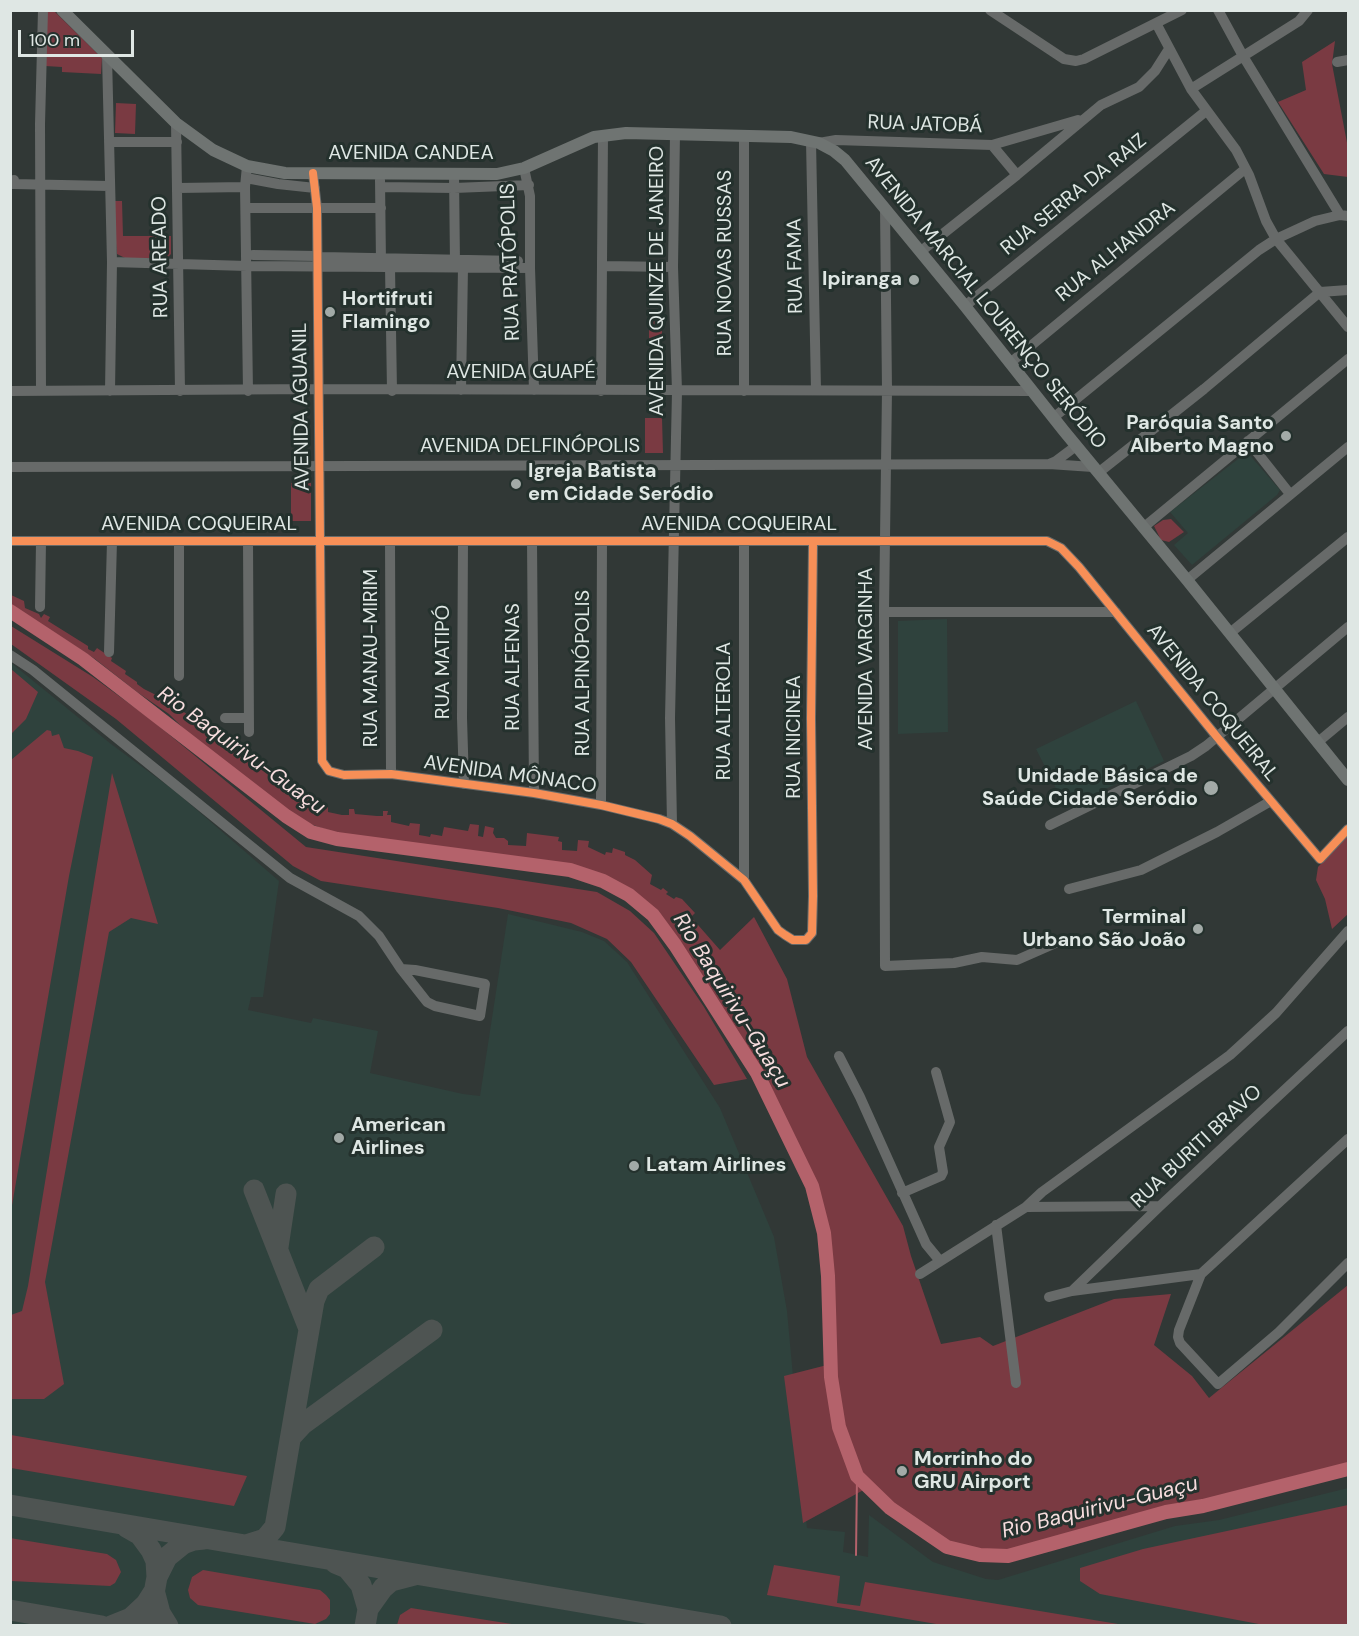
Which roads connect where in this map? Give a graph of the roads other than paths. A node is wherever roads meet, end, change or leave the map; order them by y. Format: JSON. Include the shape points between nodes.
{"nodes":[{"id":1,"x":43,"y":10,"type":"edge"},
{"id":2,"x":62,"y":10,"type":"edge"},
{"id":3,"x":990,"y":10,"type":"edge"},
{"id":4,"x":1182,"y":10,"type":"edge"},
{"id":5,"x":1218,"y":10,"type":"edge"},
{"id":6,"x":1308,"y":10,"type":"edge"},
{"id":7,"x":1156,"y":22,"type":"junction"},
{"id":8,"x":1169,"y":49,"type":"junction"},
{"id":9,"x":107,"y":56,"type":"junction"},
{"id":10,"x":1243,"y":56,"type":"junction"},
{"id":11,"x":1177,"y":64,"type":"junction"},
{"id":12,"x":1155,"y":71,"type":"junction"},
{"id":13,"x":1191,"y":88,"type":"junction"},
{"id":14,"x":1206,"y":111,"type":"junction"},
{"id":15,"x":1083,"y":119,"type":"junction"},
{"id":16,"x":176,"y":123,"type":"junction"},
{"id":17,"x":675,"y":134,"type":"junction"},
{"id":18,"x":744,"y":135,"type":"junction"},
{"id":19,"x":603,"y":136,"type":"junction"},
{"id":20,"x":110,"y":142,"type":"junction"},
{"id":21,"x":177,"y":142,"type":"junction"},
{"id":22,"x":815,"y":142,"type":"junction"},
{"id":23,"x":992,"y":145,"type":"junction"},
{"id":24,"x":524,"y":168,"type":"junction"},
{"id":25,"x":1245,"y":170,"type":"junction"},
{"id":26,"x":313,"y":173,"type":"junction"},
{"id":27,"x":454,"y":174,"type":"junction"},
{"id":28,"x":1017,"y":175,"type":"junction"},
{"id":29,"x":246,"y":177,"type":"junction"},
{"id":30,"x":380,"y":180,"type":"junction"},
{"id":31,"x":10,"y":184,"type":"edge"},
{"id":32,"x":40,"y":185,"type":"junction"},
{"id":33,"x":529,"y":185,"type":"junction"},
{"id":34,"x":109,"y":186,"type":"junction"},
{"id":35,"x":178,"y":188,"type":"junction"},
{"id":36,"x":315,"y":188,"type":"junction"},
{"id":37,"x":454,"y":188,"type":"junction"},
{"id":38,"x":247,"y":208,"type":"junction"},
{"id":39,"x":316,"y":208,"type":"junction"},
{"id":40,"x":381,"y":208,"type":"junction"},
{"id":41,"x":885,"y":208,"type":"junction"},
{"id":42,"x":1344,"y":215,"type":"edge"},
{"id":43,"x":1276,"y":239,"type":"junction"},
{"id":44,"x":920,"y":252,"type":"junction"},
{"id":45,"x":253,"y":255,"type":"dead end"},
{"id":46,"x":318,"y":260,"type":"junction"},
{"id":47,"x":518,"y":261,"type":"dead end"},
{"id":48,"x":112,"y":262,"type":"junction"},
{"id":49,"x":179,"y":263,"type":"junction"},
{"id":50,"x":384,"y":263,"type":"junction"},
{"id":51,"x":458,"y":264,"type":"junction"},
{"id":52,"x":247,"y":266,"type":"junction"},
{"id":53,"x":603,"y":266,"type":"junction"},
{"id":54,"x":673,"y":267,"type":"junction"},
{"id":55,"x":530,"y":268,"type":"junction"},
{"id":56,"x":1348,"y":290,"type":"edge"},
{"id":57,"x":1320,"y":292,"type":"junction"},
{"id":58,"x":965,"y":306,"type":"junction"},
{"id":59,"x":1348,"y":327,"type":"edge"},
{"id":60,"x":1348,"y":359,"type":"edge"},
{"id":61,"x":1010,"y":363,"type":"junction"},
{"id":62,"x":319,"y":389,"type":"junction"},
{"id":63,"x":461,"y":390,"type":"junction"},
{"id":64,"x":534,"y":390,"type":"junction"},
{"id":65,"x":816,"y":390,"type":"junction"},
{"id":66,"x":887,"y":390,"type":"junction"},
{"id":67,"x":10,"y":391,"type":"edge"},
{"id":68,"x":41,"y":391,"type":"junction"},
{"id":69,"x":110,"y":391,"type":"junction"},
{"id":70,"x":180,"y":391,"type":"junction"},
{"id":71,"x":248,"y":391,"type":"junction"},
{"id":72,"x":392,"y":391,"type":"junction"},
{"id":73,"x":602,"y":391,"type":"junction"},
{"id":74,"x":677,"y":391,"type":"junction"},
{"id":75,"x":744,"y":391,"type":"junction"},
{"id":76,"x":1032,"y":391,"type":"junction"},
{"id":77,"x":1053,"y":418,"type":"junction"},
{"id":78,"x":1248,"y":441,"type":"junction"},
{"id":79,"x":1076,"y":446,"type":"junction"},
{"id":80,"x":1348,"y":447,"type":"edge"},
{"id":81,"x":675,"y":464,"type":"junction"},
{"id":82,"x":886,"y":464,"type":"junction"},
{"id":83,"x":1049,"y":464,"type":"junction"},
{"id":84,"x":320,"y":465,"type":"junction"},
{"id":85,"x":10,"y":467,"type":"edge"},
{"id":86,"x":1095,"y":470,"type":"junction"},
{"id":87,"x":1290,"y":494,"type":"junction"},
{"id":88,"x":1144,"y":527,"type":"junction"},
{"id":89,"x":1348,"y":537,"type":"edge"},
{"id":90,"x":10,"y":541,"type":"edge"},
{"id":91,"x":179,"y":541,"type":"junction"},
{"id":92,"x":248,"y":541,"type":"junction"},
{"id":93,"x":320,"y":541,"type":"junction"},
{"id":94,"x":390,"y":541,"type":"junction"},
{"id":95,"x":463,"y":541,"type":"junction"},
{"id":96,"x":532,"y":541,"type":"junction"},
{"id":97,"x":41,"y":542,"type":"junction"},
{"id":98,"x":111,"y":542,"type":"junction"},
{"id":99,"x":602,"y":542,"type":"junction"},
{"id":100,"x":673,"y":542,"type":"junction"},
{"id":101,"x":744,"y":542,"type":"junction"},
{"id":102,"x":813,"y":542,"type":"junction"},
{"id":103,"x":885,"y":542,"type":"junction"},
{"id":104,"x":1187,"y":580,"type":"junction"},
{"id":105,"x":40,"y":607,"type":"dead end"},
{"id":106,"x":885,"y":612,"type":"junction"},
{"id":107,"x":1116,"y":612,"type":"junction"},
{"id":108,"x":1348,"y":627,"type":"edge"},
{"id":109,"x":1230,"y":633,"type":"junction"},
{"id":110,"x":110,"y":652,"type":"dead end"},
{"id":111,"x":10,"y":655,"type":"edge"},
{"id":112,"x":179,"y":676,"type":"dead end"},
{"id":113,"x":1275,"y":688,"type":"junction"},
{"id":114,"x":1348,"y":717,"type":"edge"},
{"id":115,"x":225,"y":718,"type":"dead end"},
{"id":116,"x":249,"y":718,"type":"junction"},
{"id":117,"x":249,"y":732,"type":"dead end"},
{"id":118,"x":1217,"y":737,"type":"junction"},
{"id":119,"x":1318,"y":742,"type":"junction"},
{"id":120,"x":329,"y":771,"type":"joint"},
{"id":121,"x":391,"y":774,"type":"junction"},
{"id":122,"x":1348,"y":780,"type":"edge"},
{"id":123,"x":464,"y":784,"type":"junction"},
{"id":124,"x":534,"y":793,"type":"junction"},
{"id":125,"x":1271,"y":801,"type":"junction"},
{"id":126,"x":601,"y":805,"type":"junction"},
{"id":127,"x":672,"y":824,"type":"junction"},
{"id":128,"x":1050,"y":825,"type":"dead end"},
{"id":129,"x":1348,"y":829,"type":"edge"},
{"id":130,"x":744,"y":880,"type":"junction"},
{"id":131,"x":1069,"y":888,"type":"dead end"},
{"id":132,"x":1348,"y":931,"type":"edge"},
{"id":133,"x":812,"y":933,"type":"joint"},
{"id":134,"x":1058,"y":942,"type":"dead end"},
{"id":135,"x":401,"y":969,"type":"junction"},
{"id":136,"x":1348,"y":1031,"type":"edge"},
{"id":137,"x":839,"y":1056,"type":"dead end"},
{"id":138,"x":936,"y":1072,"type":"dead end"},
{"id":139,"x":1348,"y":1139,"type":"edge"},
{"id":140,"x":902,"y":1192,"type":"junction"},
{"id":141,"x":1042,"y":1192,"type":"junction"},
{"id":142,"x":1160,"y":1206,"type":"junction"},
{"id":143,"x":1026,"y":1207,"type":"junction"},
{"id":144,"x":1052,"y":1207,"type":"junction"},
{"id":145,"x":996,"y":1225,"type":"junction"},
{"id":146,"x":940,"y":1261,"type":"junction"},
{"id":147,"x":1348,"y":1263,"type":"edge"},
{"id":148,"x":920,"y":1274,"type":"dead end"},
{"id":149,"x":1201,"y":1274,"type":"junction"},
{"id":150,"x":1072,"y":1291,"type":"junction"},
{"id":151,"x":1049,"y":1296,"type":"dead end"},
{"id":152,"x":1016,"y":1383,"type":"dead end"}],
"edges":[{"from":1,"to":32,"type":"street"},
{"from":2,"to":9,"type":"main road","name":"AVENIDA CANDEA"},
{"from":3,"to":7,"type":"street","via":[[1069,61],[1084,59]]},
{"from":4,"to":7,"type":"street"},
{"from":5,"to":10,"type":"street"},
{"from":6,"to":10,"type":"street","via":[[1299,21]]},
{"from":7,"to":8,"type":"street"},
{"from":8,"to":11,"type":"street"},
{"from":8,"to":12,"type":"street"},
{"from":9,"to":16,"type":"main road","name":"AVENIDA CANDEA"},
{"from":9,"to":20,"type":"street"},
{"from":10,"to":13,"type":"street"},
{"from":10,"to":42,"type":"street"},
{"from":11,"to":12,"type":"street"},
{"from":11,"to":13,"type":"street"},
{"from":12,"to":15,"type":"street","via":[[1139,87],[1110,100]]},
{"from":13,"to":14,"type":"street"},
{"from":14,"to":25,"type":"street","via":[[1236,150]]},
{"from":14,"to":58,"type":"street","name":"RUA SERRA DA RAIZ"},
{"from":15,"to":23,"type":"street"},
{"from":15,"to":28,"type":"street"},
{"from":16,"to":21,"type":"street","name":"RUA AREADO"},
{"from":16,"to":29,"type":"main road","name":"AVENIDA CANDEA"},
{"from":17,"to":18,"type":"main road","name":"AVENIDA CANDEA"},
{"from":17,"to":19,"type":"main road","name":"AVENIDA CANDEA"},
{"from":17,"to":54,"type":"street","name":"AVENIDA QUINZE DE JANEIRO"},
{"from":18,"to":22,"type":"main road","name":"AVENIDA CANDEA"},
{"from":18,"to":75,"type":"street","name":"RUA NOVAS RUSSAS"},
{"from":19,"to":24,"type":"main road","name":"AVENIDA CANDEA","via":[[579,142]]},
{"from":19,"to":53,"type":"street"},
{"from":20,"to":21,"type":"street"},
{"from":20,"to":34,"type":"street"},
{"from":21,"to":35,"type":"street","name":"RUA AREADO"},
{"from":22,"to":23,"type":"street","name":"RUA JATOBÁ"},
{"from":22,"to":41,"type":"main road","name":"AVENIDA MARCIAL LOURENÇO SERÓDIO","via":[[840,154]]},
{"from":22,"to":65,"type":"street","name":"RUA FAMA"},
{"from":23,"to":28,"type":"street","name":"RUA JATOBÁ"},
{"from":24,"to":27,"type":"main road","name":"AVENIDA CANDEA","via":[[497,174]]},
{"from":24,"to":33,"type":"street","name":"RUA PRATÓPOLIS"},
{"from":25,"to":43,"type":"street"},
{"from":25,"to":61,"type":"street","name":"RUA ALHANDRA"},
{"from":26,"to":29,"type":"main road","name":"AVENIDA CANDEA"},
{"from":26,"to":30,"type":"main road","name":"AVENIDA CANDEA"},
{"from":26,"to":36,"type":"street","name":"AVENIDA AGUANIL"},
{"from":27,"to":30,"type":"main road","name":"AVENIDA CANDEA"},
{"from":27,"to":37,"type":"street"},
{"from":28,"to":44,"type":"street"},
{"from":29,"to":35,"type":"street"},
{"from":29,"to":36,"type":"street"},
{"from":29,"to":38,"type":"street"},
{"from":30,"to":37,"type":"street"},
{"from":30,"to":40,"type":"street"},
{"from":31,"to":32,"type":"street","via":[[14,180],[14,184]]},
{"from":32,"to":34,"type":"street"},
{"from":32,"to":68,"type":"street"},
{"from":33,"to":37,"type":"street"},
{"from":33,"to":55,"type":"street","name":"RUA PRATÓPOLIS"},
{"from":34,"to":48,"type":"street"},
{"from":35,"to":49,"type":"street","name":"RUA AREADO"},
{"from":36,"to":39,"type":"street","name":"AVENIDA AGUANIL"},
{"from":37,"to":51,"type":"street"},
{"from":38,"to":39,"type":"street"},
{"from":38,"to":52,"type":"street"},
{"from":39,"to":40,"type":"street"},
{"from":39,"to":46,"type":"street","name":"AVENIDA AGUANIL"},
{"from":40,"to":50,"type":"street"},
{"from":41,"to":44,"type":"main road","name":"AVENIDA MARCIAL LOURENÇO SERÓDIO"},
{"from":41,"to":66,"type":"street","name":"AVENIDA VARGINHA"},
{"from":42,"to":43,"type":"street","via":[[1315,221]]},
{"from":43,"to":57,"type":"street"},
{"from":43,"to":77,"type":"street"},
{"from":44,"to":58,"type":"main road","name":"AVENIDA MARCIAL LOURENÇO SERÓDIO"},
{"from":45,"to":46,"type":"street"},
{"from":46,"to":50,"type":"street"},
{"from":46,"to":52,"type":"street"},
{"from":46,"to":62,"type":"street","name":"AVENIDA AGUANIL"},
{"from":47,"to":51,"type":"street"},
{"from":48,"to":49,"type":"street"},
{"from":48,"to":69,"type":"street"},
{"from":49,"to":52,"type":"street"},
{"from":49,"to":70,"type":"street","name":"RUA AREADO"},
{"from":50,"to":51,"type":"street"},
{"from":50,"to":72,"type":"street"},
{"from":51,"to":55,"type":"street"},
{"from":51,"to":63,"type":"street"},
{"from":52,"to":71,"type":"street"},
{"from":53,"to":54,"type":"street"},
{"from":53,"to":73,"type":"street"},
{"from":54,"to":74,"type":"street","name":"AVENIDA QUINZE DE JANEIRO"},
{"from":55,"to":64,"type":"street","name":"RUA PRATÓPOLIS"},
{"from":56,"to":57,"type":"street"},
{"from":57,"to":59,"type":"street"},
{"from":57,"to":86,"type":"street","via":[[1204,389]]},
{"from":58,"to":61,"type":"main road","name":"AVENIDA MARCIAL LOURENÇO SERÓDIO"},
{"from":60,"to":78,"type":"street"},
{"from":61,"to":76,"type":"main road","name":"AVENIDA MARCIAL LOURENÇO SERÓDIO"},
{"from":62,"to":71,"type":"street","name":"AVENIDA GUAPÉ"},
{"from":62,"to":72,"type":"street","name":"AVENIDA GUAPÉ"},
{"from":62,"to":84,"type":"street","name":"AVENIDA AGUANIL"},
{"from":63,"to":64,"type":"street","name":"AVENIDA GUAPÉ"},
{"from":63,"to":72,"type":"street","name":"AVENIDA GUAPÉ"},
{"from":64,"to":73,"type":"street","name":"AVENIDA GUAPÉ"},
{"from":65,"to":66,"type":"street","name":"AVENIDA GUAPÉ"},
{"from":65,"to":75,"type":"street","name":"AVENIDA GUAPÉ"},
{"from":66,"to":76,"type":"street","name":"AVENIDA GUAPÉ"},
{"from":66,"to":82,"type":"street","name":"AVENIDA VARGINHA"},
{"from":67,"to":68,"type":"street","name":"AVENIDA GUAPÉ"},
{"from":68,"to":69,"type":"street","name":"AVENIDA GUAPÉ"},
{"from":69,"to":70,"type":"street","name":"AVENIDA GUAPÉ"},
{"from":70,"to":71,"type":"street","name":"AVENIDA GUAPÉ"},
{"from":73,"to":74,"type":"street","name":"AVENIDA GUAPÉ"},
{"from":74,"to":75,"type":"street","name":"AVENIDA GUAPÉ"},
{"from":74,"to":81,"type":"street","name":"AVENIDA QUINZE DE JANEIRO"},
{"from":76,"to":77,"type":"main road","name":"AVENIDA MARCIAL LOURENÇO SERÓDIO"},
{"from":77,"to":79,"type":"main road","name":"AVENIDA MARCIAL LOURENÇO SERÓDIO"},
{"from":78,"to":87,"type":"street"},
{"from":78,"to":88,"type":"street"},
{"from":79,"to":83,"type":"street"},
{"from":79,"to":86,"type":"main road","name":"AVENIDA MARCIAL LOURENÇO SERÓDIO"},
{"from":80,"to":87,"type":"street"},
{"from":81,"to":82,"type":"street","name":"AVENIDA DELFINÓPOLIS"},
{"from":81,"to":84,"type":"street","name":"AVENIDA DELFINÓPOLIS"},
{"from":81,"to":100,"type":"street","name":"AVENIDA QUINZE DE JANEIRO"},
{"from":82,"to":83,"type":"street","name":"AVENIDA DELFINÓPOLIS"},
{"from":82,"to":103,"type":"street","name":"AVENIDA VARGINHA"},
{"from":83,"to":86,"type":"street","name":"AVENIDA DELFINÓPOLIS"},
{"from":84,"to":85,"type":"street","name":"AVENIDA DELFINÓPOLIS"},
{"from":84,"to":93,"type":"street","name":"AVENIDA AGUANIL"},
{"from":86,"to":88,"type":"main road","name":"AVENIDA MARCIAL LOURENÇO SERÓDIO"},
{"from":87,"to":104,"type":"street"},
{"from":88,"to":104,"type":"main road","name":"AVENIDA MARCIAL LOURENÇO SERÓDIO"},
{"from":89,"to":109,"type":"street"},
{"from":90,"to":97,"type":"street","name":"AVENIDA COQUEIRAL"},
{"from":91,"to":92,"type":"street","name":"AVENIDA COQUEIRAL"},
{"from":91,"to":98,"type":"street","name":"AVENIDA COQUEIRAL"},
{"from":91,"to":112,"type":"street"},
{"from":92,"to":93,"type":"street","name":"AVENIDA COQUEIRAL"},
{"from":92,"to":116,"type":"street"},
{"from":93,"to":94,"type":"street","name":"AVENIDA COQUEIRAL"},
{"from":93,"to":120,"type":"street","name":"AVENIDA AGUANIL","via":[[322,761]]},
{"from":94,"to":95,"type":"street","name":"AVENIDA COQUEIRAL"},
{"from":94,"to":121,"type":"street","name":"RUA MANAU-MIRIM"},
{"from":95,"to":96,"type":"street","name":"AVENIDA COQUEIRAL"},
{"from":95,"to":123,"type":"street","name":"RUA MATIPÓ"},
{"from":96,"to":99,"type":"street","name":"AVENIDA COQUEIRAL"},
{"from":96,"to":124,"type":"street","name":"RUA ALFENAS"},
{"from":97,"to":98,"type":"street","name":"AVENIDA COQUEIRAL"},
{"from":97,"to":105,"type":"street"},
{"from":98,"to":110,"type":"street"},
{"from":99,"to":100,"type":"street","name":"AVENIDA COQUEIRAL"},
{"from":99,"to":126,"type":"street","name":"RUA ALPINÓPOLIS"},
{"from":100,"to":101,"type":"street","name":"AVENIDA COQUEIRAL"},
{"from":100,"to":127,"type":"street","name":"AVENIDA QUINZE DE JANEIRO"},
{"from":101,"to":102,"type":"street","name":"AVENIDA COQUEIRAL"},
{"from":101,"to":130,"type":"street","name":"RUA ALTEROLA"},
{"from":102,"to":103,"type":"street","name":"AVENIDA COQUEIRAL"},
{"from":102,"to":133,"type":"street","name":"RUA INICINEA"},
{"from":103,"to":106,"type":"street","name":"AVENIDA VARGINHA"},
{"from":103,"to":107,"type":"street","name":"AVENIDA COQUEIRAL","via":[[1047,541],[1069,555]]},
{"from":104,"to":109,"type":"main road","name":"AVENIDA MARCIAL LOURENÇO SERÓDIO"},
{"from":106,"to":107,"type":"street"},
{"from":106,"to":134,"type":"street","name":"AVENIDA VARGINHA","via":[[885,966],[954,963],[982,957],[1017,960]]},
{"from":107,"to":118,"type":"street","name":"AVENIDA COQUEIRAL"},
{"from":108,"to":113,"type":"street"},
{"from":109,"to":113,"type":"main road","name":"AVENIDA MARCIAL LOURENÇO SERÓDIO"},
{"from":111,"to":135,"type":"street","via":[[290,878],[359,916],[379,936]]},
{"from":113,"to":118,"type":"street"},
{"from":113,"to":119,"type":"main road","name":"AVENIDA MARCIAL LOURENÇO SERÓDIO"},
{"from":114,"to":119,"type":"street"},
{"from":115,"to":116,"type":"street"},
{"from":116,"to":117,"type":"street"},
{"from":118,"to":125,"type":"street","name":"AVENIDA COQUEIRAL"},
{"from":118,"to":128,"type":"street","via":[[1191,756]]},
{"from":119,"to":122,"type":"main road","name":"AVENIDA MARCIAL LOURENÇO SERÓDIO"},
{"from":120,"to":121,"type":"street","name":"AVENIDA MÔNACO","via":[[344,775]]},
{"from":121,"to":123,"type":"street","name":"AVENIDA MÔNACO"},
{"from":123,"to":124,"type":"street","name":"AVENIDA MÔNACO"},
{"from":124,"to":126,"type":"street","name":"AVENIDA MÔNACO"},
{"from":125,"to":129,"type":"street","name":"AVENIDA COQUEIRAL","via":[[1320,859]]},
{"from":125,"to":131,"type":"street","via":[[1141,870]]},
{"from":126,"to":127,"type":"street","name":"AVENIDA MÔNACO"},
{"from":127,"to":130,"type":"street","name":"AVENIDA MÔNACO"},
{"from":130,"to":133,"type":"street","name":"AVENIDA MÔNACO","via":[[778,930],[800,941]]},
{"from":132,"to":141,"type":"street","via":[[1276,1013],[1237,1048]]},
{"from":135,"to":135,"type":"street","via":[[427,1002],[480,1016],[485,984]]},
{"from":136,"to":142,"type":"street","name":"RUA BURITI BRAVO"},
{"from":137,"to":140,"type":"street"},
{"from":138,"to":140,"type":"street","via":[[950,1122],[939,1148],[943,1172]]},
{"from":139,"to":149,"type":"street"},
{"from":140,"to":146,"type":"street","via":[[926,1244]]},
{"from":141,"to":143,"type":"street"},
{"from":141,"to":144,"type":"street"},
{"from":142,"to":144,"type":"street"},
{"from":142,"to":150,"type":"street","name":"RUA BURITI BRAVO"},
{"from":143,"to":144,"type":"street"},
{"from":143,"to":145,"type":"street"},
{"from":145,"to":146,"type":"street"},
{"from":145,"to":152,"type":"street"},
{"from":146,"to":148,"type":"street"},
{"from":147,"to":149,"type":"street","via":[[1279,1332],[1218,1384],[1178,1337]]},
{"from":149,"to":150,"type":"street"},
{"from":150,"to":151,"type":"street"}]}
